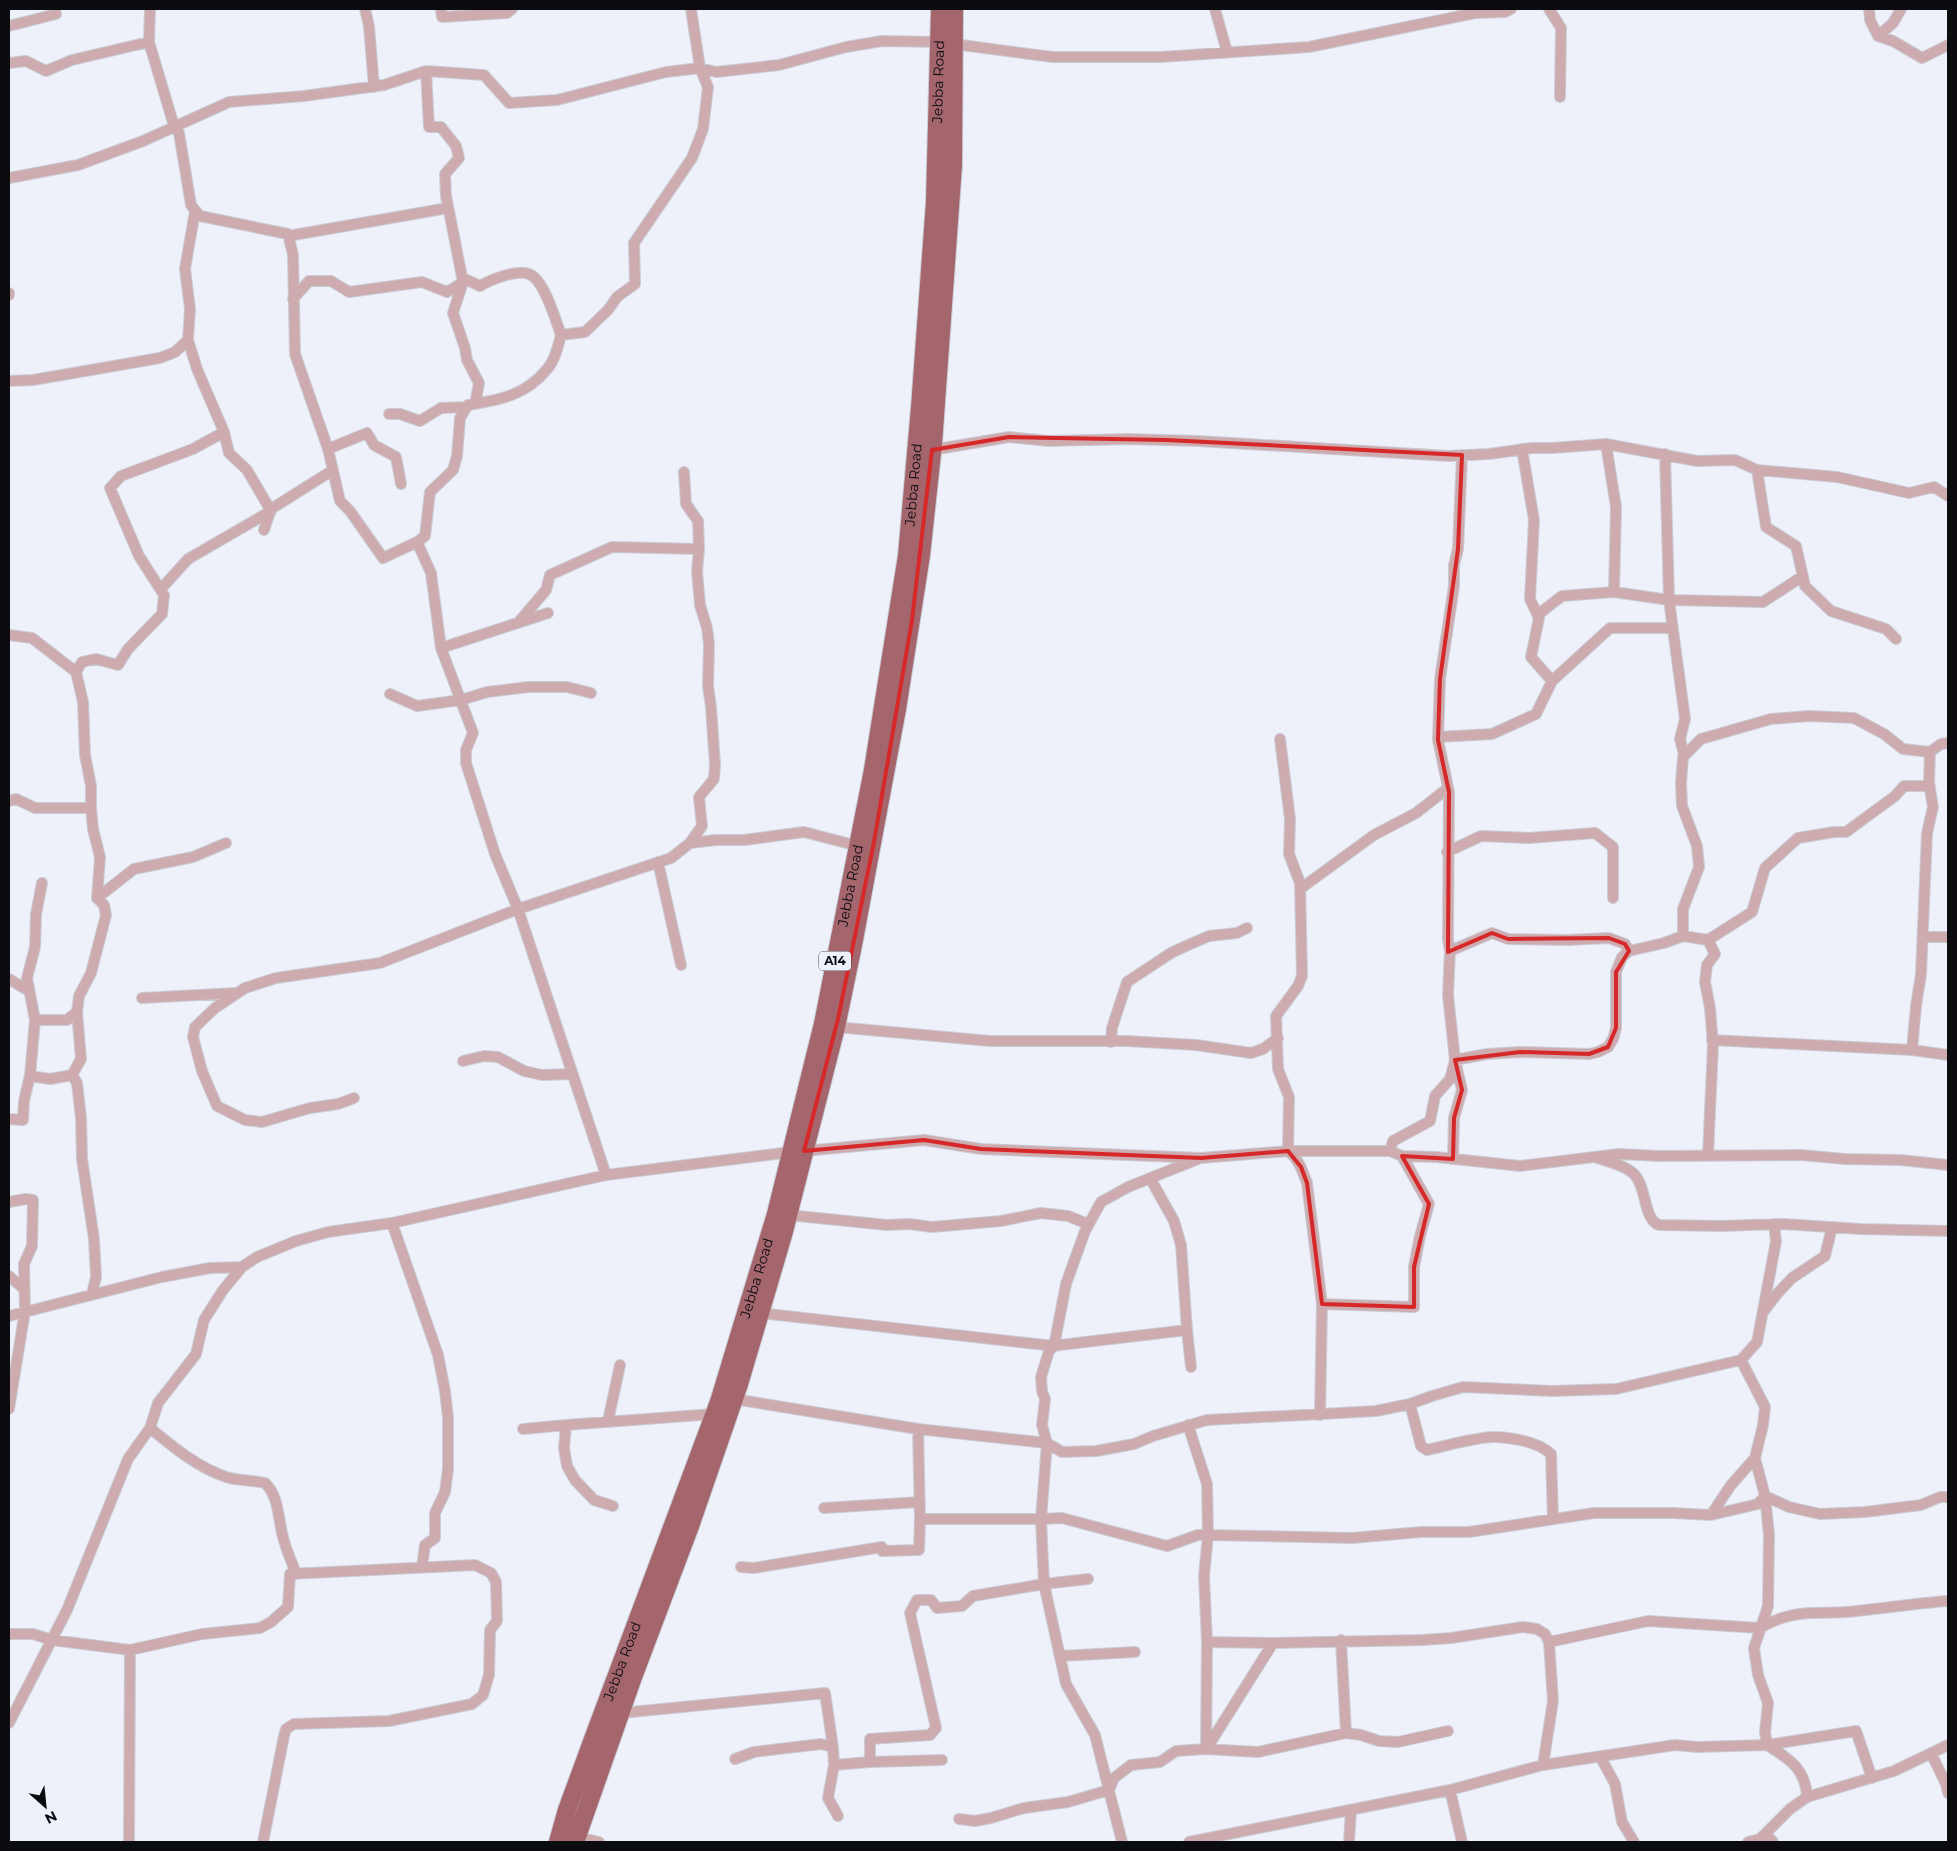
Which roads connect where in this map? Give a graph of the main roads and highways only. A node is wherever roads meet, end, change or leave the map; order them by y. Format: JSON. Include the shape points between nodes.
{"nodes":[{"id":1,"x":940,"y":9,"type":"edge"},
{"id":2,"x":954,"y":9,"type":"edge"},
{"id":3,"x":947,"y":43,"type":"junction"},
{"id":4,"x":798,"y":1151,"type":"junction"},
{"id":5,"x":576,"y":1839,"type":"edge"},
{"id":6,"x":558,"y":1842,"type":"edge"}],
"edges":[{"from":1,"to":3,"type":"highway","name":"Jebba Road","number":"A14"},
{"from":2,"to":3,"type":"highway"},
{"from":3,"to":4,"type":"highway","name":"Jebba Road","number":"A14","via":[[907,556],[873,770]]},
{"from":3,"to":4,"type":"highway","via":[[953,165],[921,555],[898,709],[836,1027]]},
{"from":4,"to":5,"type":"highway","via":[[788,1215],[734,1399]]},
{"from":4,"to":6,"type":"highway","name":"Jebba Road","number":"A14","via":[[719,1402]]}]}
